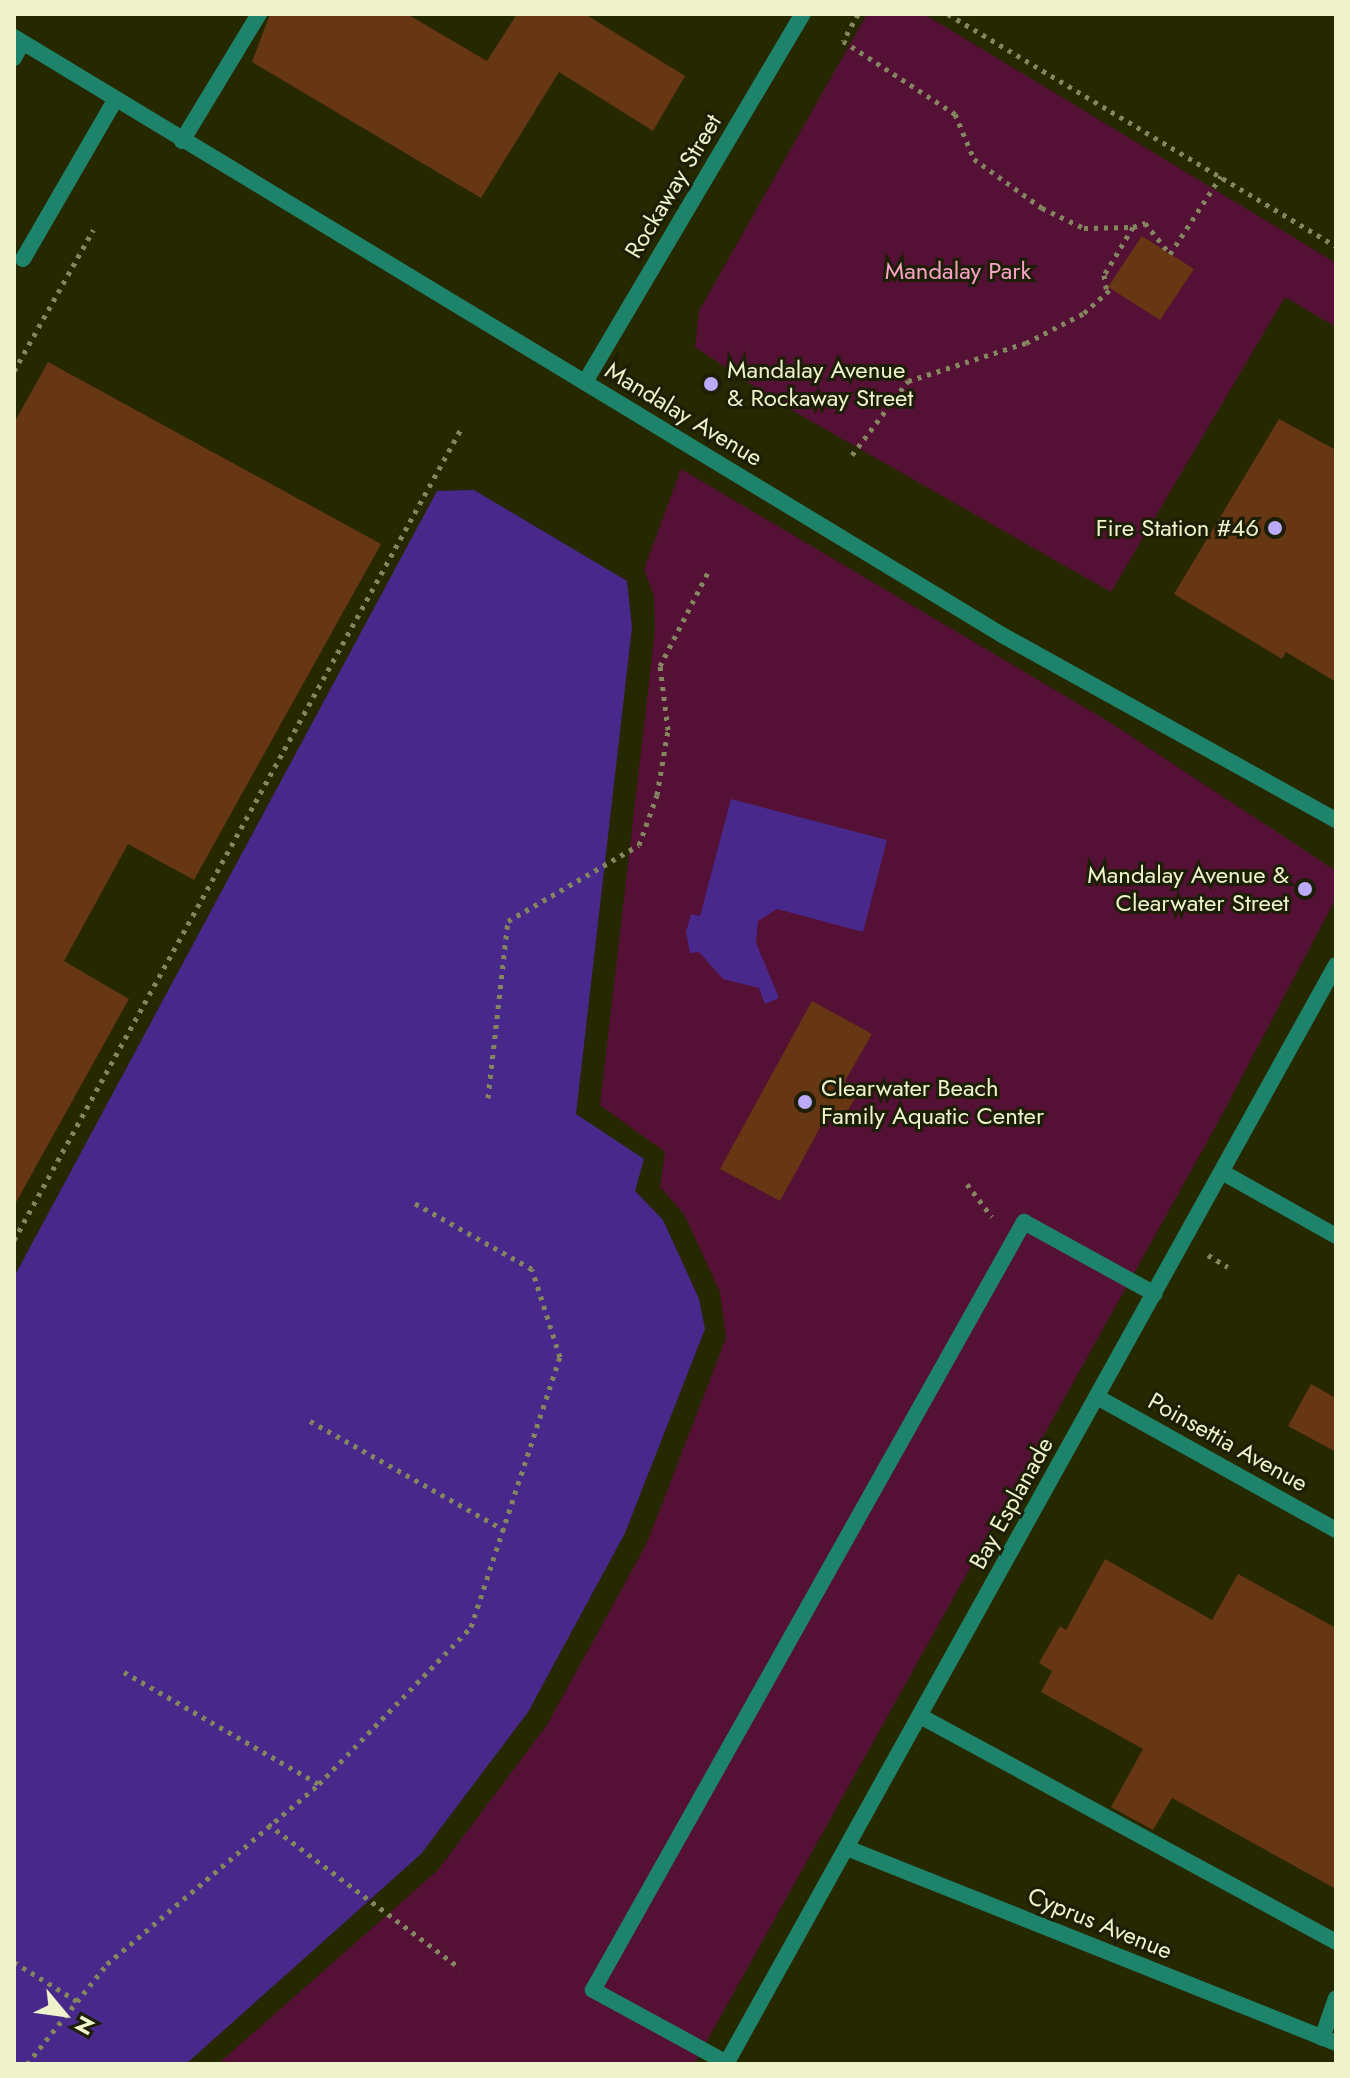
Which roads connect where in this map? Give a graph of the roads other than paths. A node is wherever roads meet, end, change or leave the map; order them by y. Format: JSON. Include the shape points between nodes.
{"nodes":[{"id":1,"x":259,"y":14,"type":"edge"},
{"id":2,"x":803,"y":14,"type":"edge"},
{"id":3,"x":17,"y":46,"type":"edge"},
{"id":4,"x":115,"y":100,"type":"junction"},
{"id":5,"x":182,"y":141,"type":"junction"},
{"id":6,"x":23,"y":259,"type":"dead end"},
{"id":7,"x":585,"y":382,"type":"junction"},
{"id":8,"x":1336,"y":820,"type":"edge"},
{"id":9,"x":1336,"y":965,"type":"edge"},
{"id":10,"x":1222,"y":1172,"type":"junction"},
{"id":11,"x":1336,"y":1236,"type":"edge"},
{"id":12,"x":1155,"y":1294,"type":"junction"},
{"id":13,"x":1097,"y":1397,"type":"junction"},
{"id":14,"x":1336,"y":1530,"type":"edge"},
{"id":15,"x":920,"y":1716,"type":"junction"},
{"id":16,"x":847,"y":1848,"type":"junction"},
{"id":17,"x":1336,"y":1942,"type":"edge"},
{"id":18,"x":1336,"y":1998,"type":"edge"},
{"id":19,"x":1329,"y":2040,"type":"edge"},
{"id":20,"x":726,"y":2063,"type":"edge"}],
"edges":[{"from":1,"to":5,"type":"street"},
{"from":2,"to":7,"type":"street","name":"Rockaway Street"},
{"from":3,"to":4,"type":"street","name":"Mandalay Avenue"},
{"from":4,"to":5,"type":"street","name":"Mandalay Avenue"},
{"from":4,"to":6,"type":"street"},
{"from":5,"to":7,"type":"street","name":"Mandalay Avenue"},
{"from":7,"to":8,"type":"street","name":"Mandalay Avenue","via":[[1002,635]]},
{"from":9,"to":10,"type":"street","name":"Bay Esplanade"},
{"from":10,"to":11,"type":"street"},
{"from":10,"to":12,"type":"street","name":"Bay Esplanade"},
{"from":12,"to":13,"type":"street","name":"Bay Esplanade"},
{"from":12,"to":20,"type":"street","via":[[1024,1222],[593,1990]]},
{"from":13,"to":14,"type":"street","name":"Poinsettia Avenue"},
{"from":13,"to":15,"type":"street","name":"Bay Esplanade"},
{"from":15,"to":16,"type":"street","name":"Bay Esplanade"},
{"from":15,"to":17,"type":"street"},
{"from":16,"to":19,"type":"street","name":"Cyprus Avenue"},
{"from":16,"to":20,"type":"street","name":"Bay Esplanade"},
{"from":18,"to":19,"type":"street"}]}
